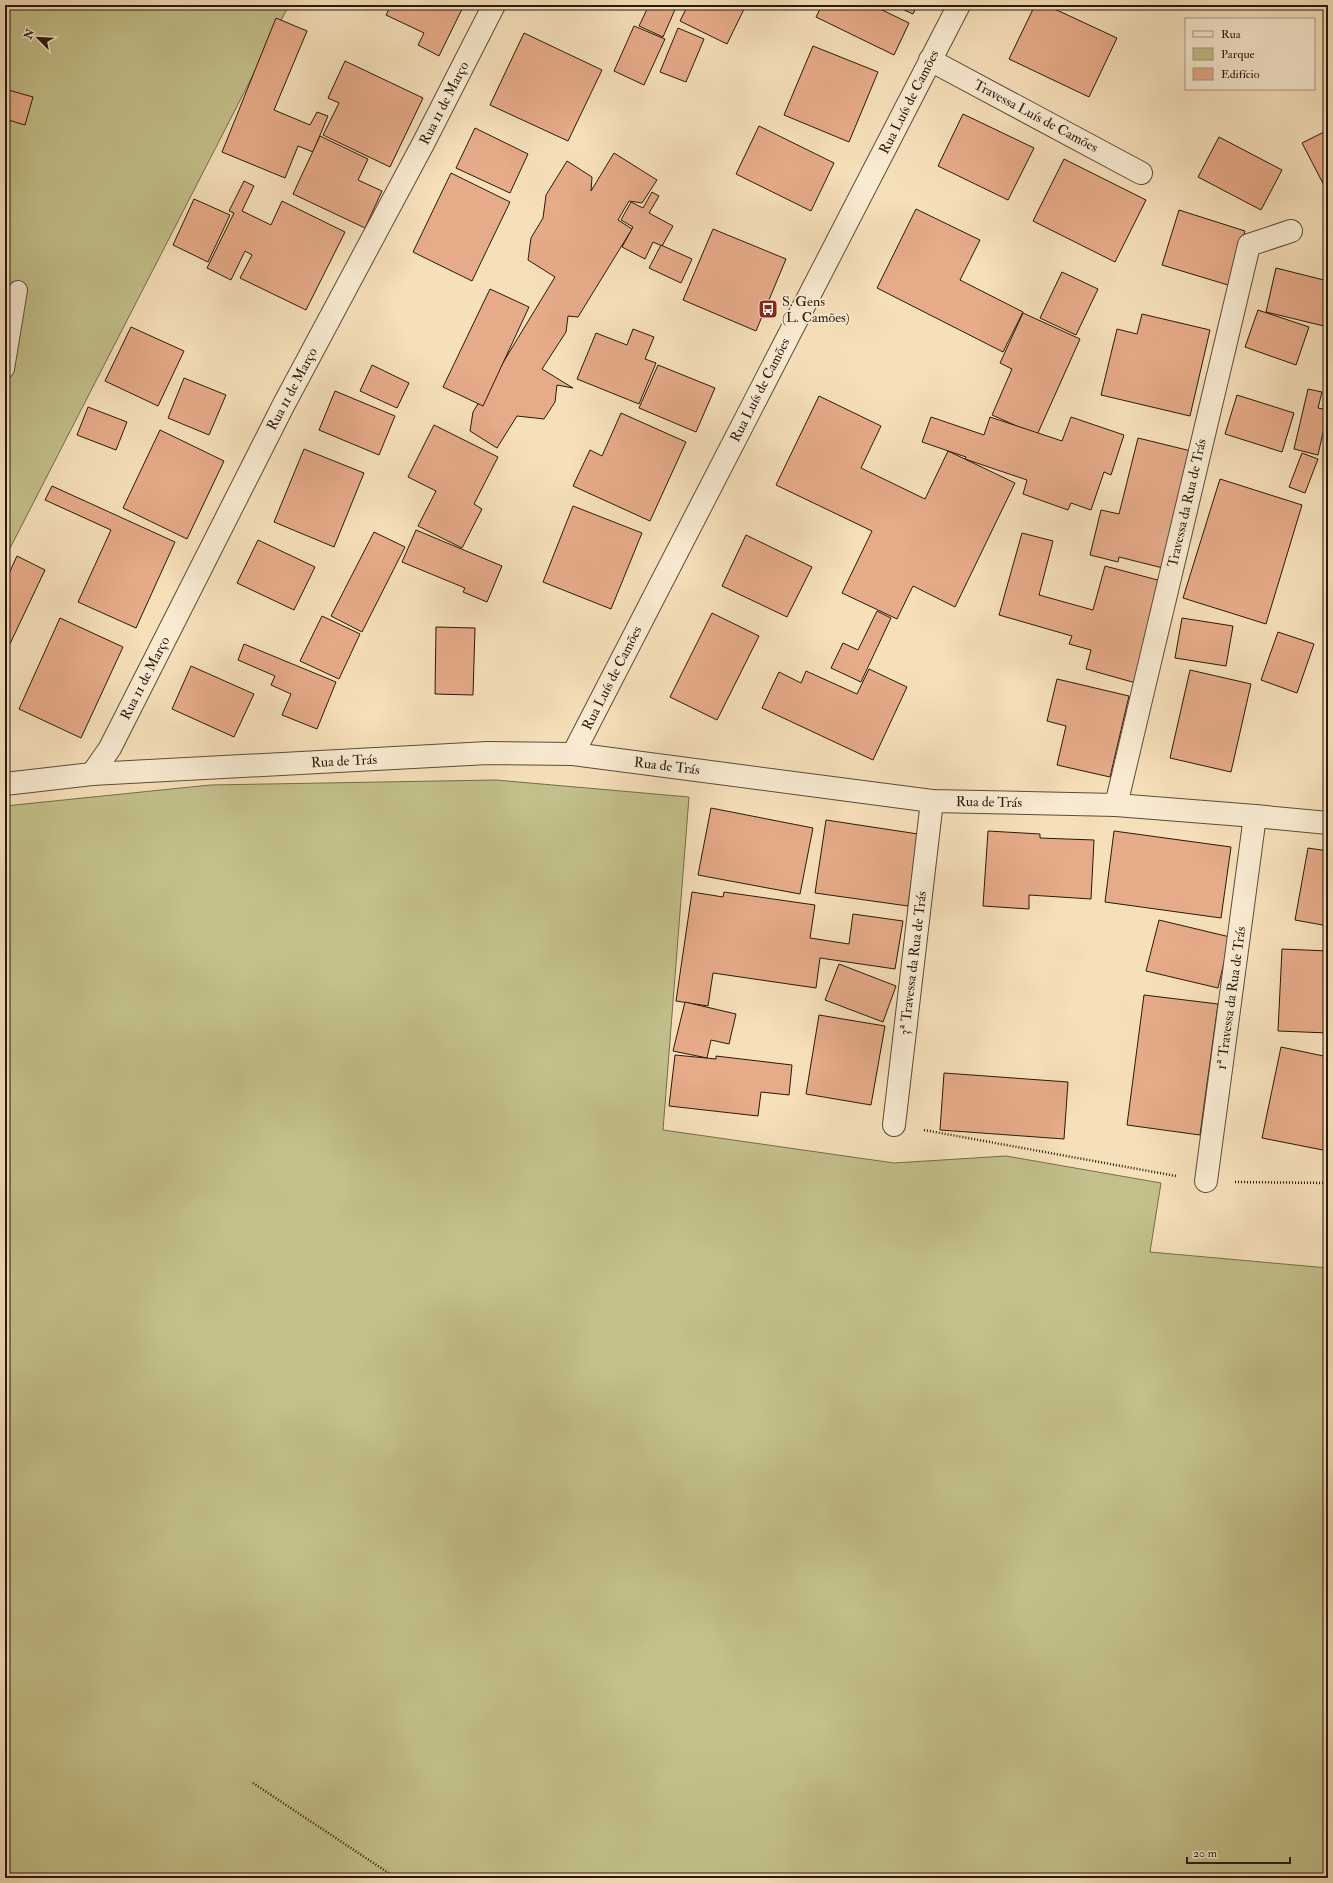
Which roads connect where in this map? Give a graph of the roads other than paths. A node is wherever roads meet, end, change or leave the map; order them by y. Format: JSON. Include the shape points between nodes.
{"nodes":[{"id":1,"x":494,"y":5,"type":"edge"},
{"id":2,"x":959,"y":5,"type":"edge"},
{"id":3,"x":930,"y":60,"type":"junction"},
{"id":4,"x":1141,"y":173,"type":"dead end"},
{"id":5,"x":1291,"y":230,"type":"dead end"},
{"id":6,"x":18,"y":290,"type":"dead end"},
{"id":7,"x":5,"y":369,"type":"edge"},
{"id":8,"x":573,"y":754,"type":"junction"},
{"id":9,"x":92,"y":774,"type":"junction"},
{"id":10,"x":5,"y":784,"type":"edge"},
{"id":11,"x":932,"y":800,"type":"junction"},
{"id":12,"x":1116,"y":805,"type":"junction"},
{"id":13,"x":1256,"y":816,"type":"junction"},
{"id":14,"x":1328,"y":823,"type":"edge"},
{"id":15,"x":894,"y":1125,"type":"road end"},
{"id":16,"x":1206,"y":1181,"type":"road end"}],
"edges":[{"from":1,"to":9,"type":"street","name":"Rua 11 de Março","via":[[283,406],[110,748]]},
{"from":2,"to":3,"type":"street","name":"Rua Luís de Camões"},
{"from":3,"to":4,"type":"street","name":"Travessa Luís de Camões"},
{"from":3,"to":8,"type":"street","name":"Rua Luís de Camões"},
{"from":5,"to":12,"type":"street","name":"Travessa da Rua de Trás","via":[[1249,245]]},
{"from":6,"to":7,"type":"lane"},
{"from":8,"to":9,"type":"street","name":"Rua de Trás","via":[[488,753]]},
{"from":8,"to":11,"type":"street","name":"Rua de Trás"},
{"from":9,"to":10,"type":"street","name":"Rua de Trás"},
{"from":11,"to":12,"type":"street","name":"Rua de Trás"},
{"from":11,"to":15,"type":"street","name":"3ª Travessa da Rua de Trás"},
{"from":12,"to":13,"type":"street","name":"Rua de Trás"},
{"from":13,"to":14,"type":"street","name":"Rua de Trás"},
{"from":13,"to":16,"type":"street","name":"1ª Travessa da Rua de Trás"}]}
